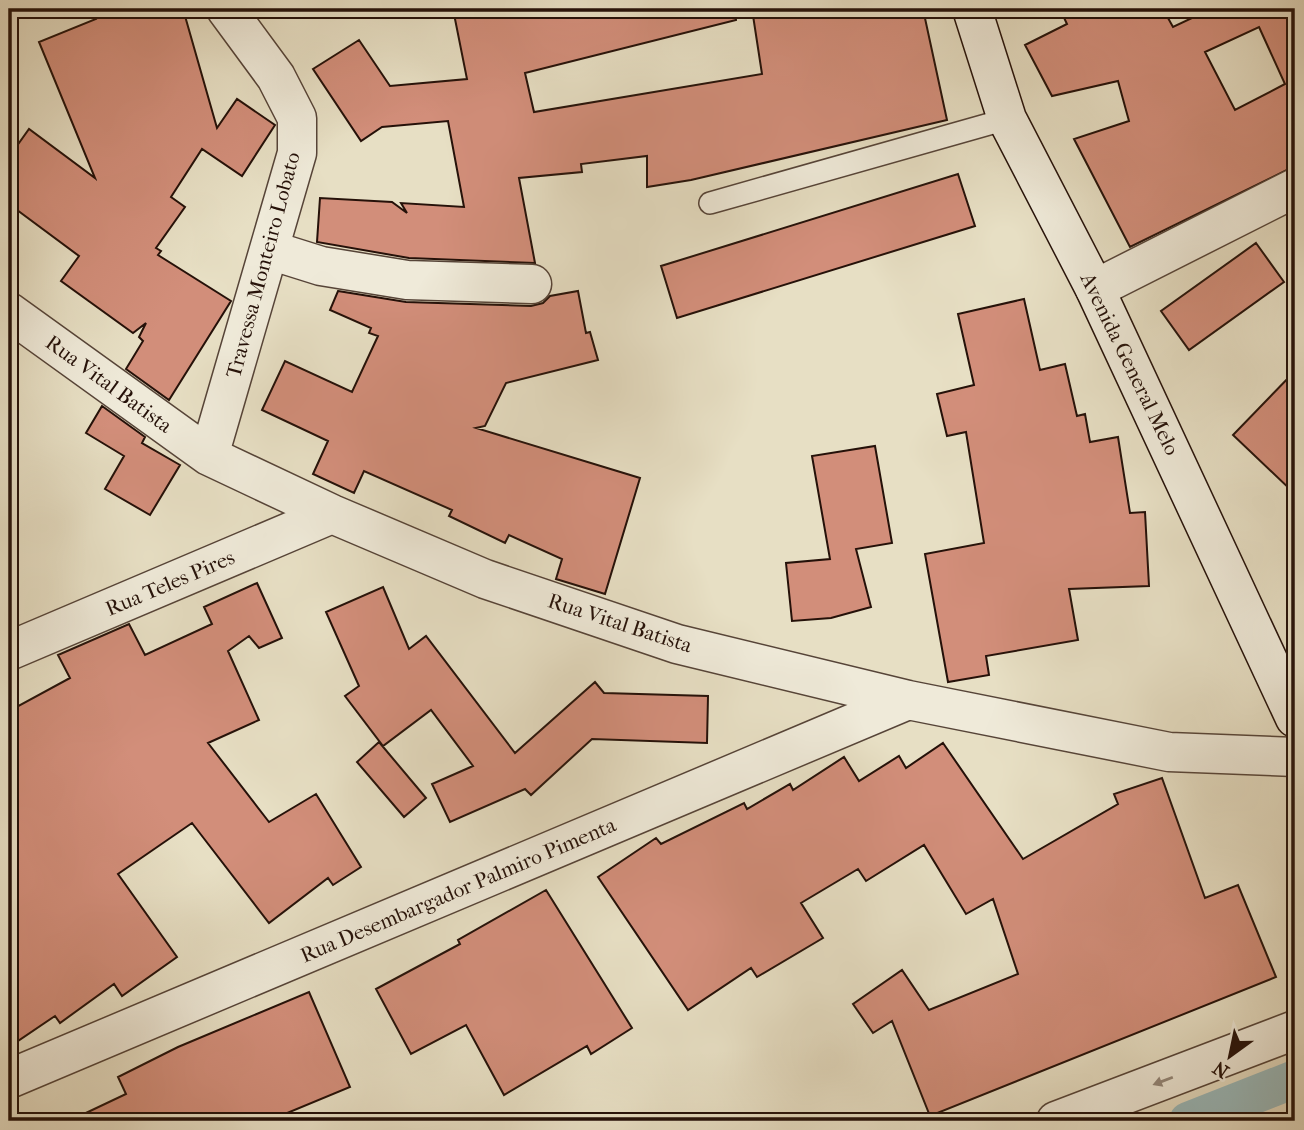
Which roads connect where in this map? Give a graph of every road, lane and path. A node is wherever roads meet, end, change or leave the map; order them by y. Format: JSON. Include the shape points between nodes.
{"nodes":[{"id":1,"x":226,"y":9,"type":"edge"},
{"id":2,"x":972,"y":9,"type":"edge"},
{"id":3,"x":1007,"y":119,"type":"junction"},
{"id":4,"x":1295,"y":188,"type":"edge"},
{"id":5,"x":710,"y":202,"type":"dead end"},
{"id":6,"x":270,"y":250,"type":"junction"},
{"id":7,"x":532,"y":284,"type":"dead end"},
{"id":8,"x":1095,"y":289,"type":"junction"},
{"id":9,"x":9,"y":312,"type":"edge"},
{"id":10,"x":209,"y":456,"type":"junction"},
{"id":11,"x":332,"y":514,"type":"junction"},
{"id":12,"x":9,"y":651,"type":"edge"},
{"id":13,"x":1291,"y":693,"type":"edge"},
{"id":14,"x":908,"y":700,"type":"junction"},
{"id":15,"x":1295,"y":757,"type":"edge"},
{"id":16,"x":1295,"y":1030,"type":"edge"},
{"id":17,"x":9,"y":1079,"type":"edge"},
{"id":18,"x":1056,"y":1121,"type":"edge"}],
"edges":[{"from":1,"to":6,"type":"street","name":"Travessa Monteiro Lobato","via":[[276,77],[297,118],[297,153]]},
{"from":2,"to":3,"type":"street","name":"Avenida General Melo"},
{"from":3,"to":5,"type":"lane"},
{"from":3,"to":8,"type":"street","name":"Avenida General Melo"},
{"from":4,"to":8,"type":"street"},
{"from":6,"to":7,"type":"street","via":[[321,265],[407,280]]},
{"from":6,"to":10,"type":"street","name":"Travessa Monteiro Lobato"},
{"from":8,"to":13,"type":"street","name":"Avenida General Melo"},
{"from":9,"to":10,"type":"street","name":"Rua Vital Batista"},
{"from":10,"to":11,"type":"street","name":"Rua Vital Batista"},
{"from":11,"to":12,"type":"street","name":"Rua Teles Pires"},
{"from":11,"to":14,"type":"street","name":"Rua Vital Batista","via":[[485,579],[677,644]]},
{"from":14,"to":15,"type":"street","name":"Rua Vital Batista","via":[[1169,752]]},
{"from":14,"to":17,"type":"street","name":"Rua Desembargador Palmiro Pimenta"},
{"from":16,"to":18,"type":"street","one_way":true}]}
